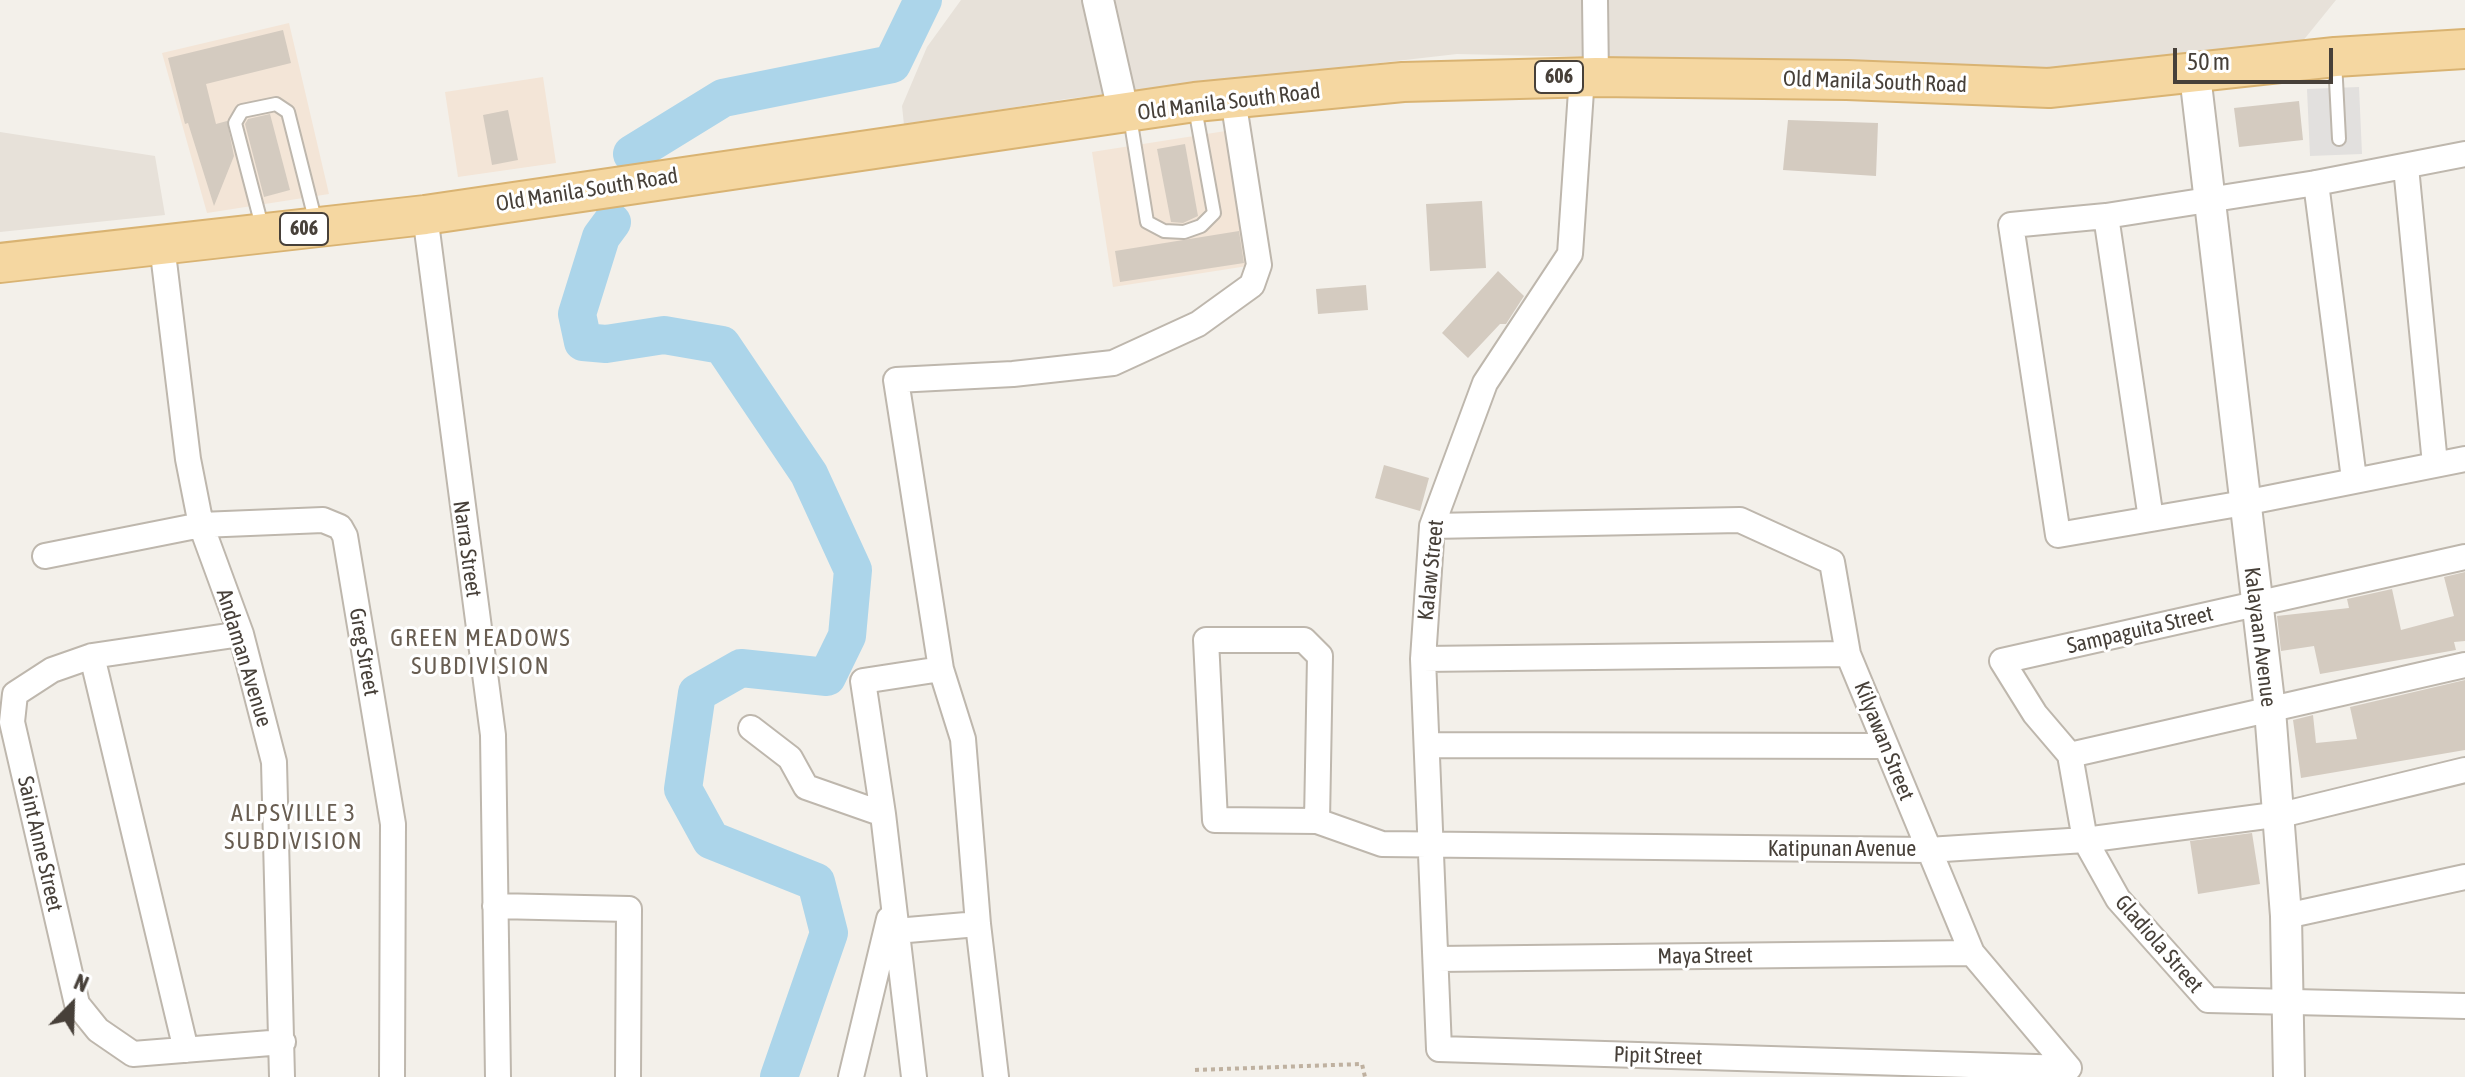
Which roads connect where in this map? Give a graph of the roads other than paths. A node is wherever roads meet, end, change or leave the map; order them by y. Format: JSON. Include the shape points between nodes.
{"nodes":[{"id":1,"x":1098,"y":0,"type":"edge"},
{"id":2,"x":1595,"y":0,"type":"edge"},
{"id":3,"x":2465,"y":49,"type":"edge"},
{"id":4,"x":2335,"y":57,"type":"junction"},
{"id":5,"x":2195,"y":75,"type":"junction"},
{"id":6,"x":1589,"y":76,"type":"junction"},
{"id":7,"x":1233,"y":99,"type":"junction"},
{"id":8,"x":1195,"y":102,"type":"junction"},
{"id":9,"x":1127,"y":114,"type":"junction"},
{"id":10,"x":2339,"y":139,"type":"dead end"},
{"id":11,"x":2465,"y":154,"type":"edge"},
{"id":12,"x":2406,"y":167,"type":"junction"},
{"id":13,"x":2316,"y":183,"type":"junction"},
{"id":14,"x":2212,"y":198,"type":"junction"},
{"id":15,"x":425,"y":215,"type":"junction"},
{"id":16,"x":2106,"y":216,"type":"junction"},
{"id":17,"x":317,"y":228,"type":"junction"},
{"id":18,"x":263,"y":233,"type":"junction"},
{"id":19,"x":162,"y":245,"type":"junction"},
{"id":20,"x":0,"y":263,"type":"edge"},
{"id":21,"x":2465,"y":459,"type":"edge"},
{"id":22,"x":2435,"y":464,"type":"junction"},
{"id":23,"x":2354,"y":479,"type":"junction"},
{"id":24,"x":2244,"y":503,"type":"junction"},
{"id":25,"x":2151,"y":519,"type":"junction"},
{"id":26,"x":201,"y":525,"type":"junction"},
{"id":27,"x":1432,"y":526,"type":"junction"},
{"id":28,"x":45,"y":556,"type":"dead end"},
{"id":29,"x":2465,"y":557,"type":"edge"},
{"id":30,"x":2255,"y":603,"type":"junction"},
{"id":31,"x":241,"y":634,"type":"junction"},
{"id":32,"x":1848,"y":654,"type":"junction"},
{"id":33,"x":92,"y":656,"type":"junction"},
{"id":34,"x":1423,"y":659,"type":"junction"},
{"id":35,"x":2465,"y":665,"type":"edge"},
{"id":36,"x":941,"y":669,"type":"junction"},
{"id":37,"x":2270,"y":710,"type":"junction"},
{"id":38,"x":751,"y":728,"type":"dead end"},
{"id":39,"x":1427,"y":745,"type":"junction"},
{"id":40,"x":1886,"y":746,"type":"junction"},
{"id":41,"x":2070,"y":755,"type":"junction"},
{"id":42,"x":2465,"y":770,"type":"edge"},
{"id":43,"x":883,"y":814,"type":"junction"},
{"id":44,"x":2279,"y":814,"type":"junction"},
{"id":45,"x":1317,"y":821,"type":"junction"},
{"id":46,"x":2085,"y":840,"type":"junction"},
{"id":47,"x":1429,"y":846,"type":"junction"},
{"id":48,"x":1928,"y":850,"type":"junction"},
{"id":49,"x":2465,"y":877,"type":"edge"},
{"id":50,"x":893,"y":902,"type":"junction"},
{"id":51,"x":495,"y":906,"type":"junction"},
{"id":52,"x":2286,"y":916,"type":"junction"},
{"id":53,"x":978,"y":924,"type":"junction"},
{"id":54,"x":896,"y":931,"type":"junction"},
{"id":55,"x":1972,"y":953,"type":"junction"},
{"id":56,"x":1437,"y":959,"type":"junction"},
{"id":57,"x":2285,"y":1000,"type":"junction"},
{"id":58,"x":2465,"y":1006,"type":"edge"},
{"id":59,"x":283,"y":1042,"type":"junction"},
{"id":60,"x":1439,"y":1049,"type":"joint"},
{"id":61,"x":186,"y":1050,"type":"junction"},
{"id":62,"x":2069,"y":1068,"type":"joint"},
{"id":63,"x":282,"y":1077,"type":"edge"},
{"id":64,"x":392,"y":1077,"type":"edge"},
{"id":65,"x":498,"y":1077,"type":"edge"},
{"id":66,"x":628,"y":1077,"type":"edge"},
{"id":67,"x":851,"y":1077,"type":"edge"},
{"id":68,"x":914,"y":1077,"type":"edge"},
{"id":69,"x":996,"y":1077,"type":"edge"},
{"id":70,"x":2289,"y":1077,"type":"edge"}],
"edges":[{"from":1,"to":9,"type":"street"},
{"from":2,"to":6,"type":"street","name":"Kalaw Street"},
{"from":3,"to":4,"type":"main road","name":"Old Manila South Road","number":"606"},
{"from":4,"to":5,"type":"main road","name":"Old Manila South Road","number":"606"},
{"from":4,"to":10,"type":"lane"},
{"from":5,"to":6,"type":"main road","name":"Old Manila South Road","number":"606","via":[[2049,88]]},
{"from":5,"to":14,"type":"street","name":"Kalayaan Avenue"},
{"from":6,"to":7,"type":"main road","name":"Old Manila South Road","number":"606","via":[[1418,81]]},
{"from":6,"to":27,"type":"street","name":"Kalaw Street","via":[[1570,254],[1485,383]]},
{"from":7,"to":8,"type":"main road","name":"Old Manila South Road","number":"606"},
{"from":7,"to":36,"type":"street","via":[[1259,265],[1252,285],[1198,324],[1113,363],[896,380]]},
{"from":8,"to":9,"type":"main road","name":"Old Manila South Road","number":"606"},
{"from":8,"to":9,"type":"lane","via":[[1214,213],[1201,226],[1184,232],[1164,231],[1147,222]]},
{"from":9,"to":15,"type":"main road","name":"Old Manila South Road","number":"606"},
{"from":11,"to":12,"type":"street"},
{"from":12,"to":13,"type":"street"},
{"from":12,"to":22,"type":"street"},
{"from":13,"to":14,"type":"street"},
{"from":13,"to":23,"type":"street"},
{"from":14,"to":16,"type":"street"},
{"from":14,"to":24,"type":"street","name":"Kalayaan Avenue"},
{"from":15,"to":17,"type":"main road","name":"Old Manila South Road","number":"606"},
{"from":15,"to":51,"type":"street","name":"Narra Street","via":[[493,735]]},
{"from":16,"to":25,"type":"street"},
{"from":16,"to":25,"type":"street","via":[[2011,225],[2058,535]]},
{"from":17,"to":18,"type":"main road","name":"Old Manila South Road","number":"606"},
{"from":17,"to":18,"type":"lane","via":[[288,112],[276,104],[242,111],[235,123]]},
{"from":18,"to":19,"type":"main road","name":"Old Manila South Road","number":"606"},
{"from":19,"to":20,"type":"main road","name":"Old Manila South Road","number":"606"},
{"from":19,"to":26,"type":"street","name":"Andaman Avenue"},
{"from":21,"to":22,"type":"street"},
{"from":22,"to":23,"type":"street"},
{"from":23,"to":24,"type":"street"},
{"from":24,"to":25,"type":"street"},
{"from":24,"to":30,"type":"street","name":"Kalayaan Avenue"},
{"from":26,"to":28,"type":"street","name":"Greg Street"},
{"from":26,"to":31,"type":"street","name":"Andaman Avenue"},
{"from":26,"to":64,"type":"street","name":"Greg Street","via":[[323,520],[340,527],[345,536],[393,824]]},
{"from":27,"to":32,"type":"street","name":"Kilyawan Street","via":[[1740,520],[1832,562]]},
{"from":27,"to":34,"type":"street","name":"Kalaw Street"},
{"from":29,"to":30,"type":"street","name":"Sampaguita Street"},
{"from":30,"to":37,"type":"street","name":"Kalayaan Avenue"},
{"from":30,"to":41,"type":"street","name":"Sampaguita Street","via":[[2002,661],[2035,714]]},
{"from":31,"to":33,"type":"street","name":"Saint Anne Street"},
{"from":31,"to":59,"type":"street","name":"Andaman Avenue","via":[[274,762]]},
{"from":32,"to":34,"type":"street"},
{"from":32,"to":40,"type":"street","name":"Kilyawan Street"},
{"from":33,"to":61,"type":"street"},
{"from":33,"to":61,"type":"street","name":"Saint Anne Street","via":[[52,670],[15,694],[12,722],[77,1004],[98,1030],[133,1054]]},
{"from":34,"to":39,"type":"street","name":"Kalaw Street"},
{"from":35,"to":37,"type":"street"},
{"from":36,"to":43,"type":"street","via":[[863,681]]},
{"from":36,"to":53,"type":"street","via":[[963,739]]},
{"from":37,"to":41,"type":"street"},
{"from":37,"to":44,"type":"street","name":"Kalayaan Avenue"},
{"from":38,"to":43,"type":"street","via":[[790,758],[806,787]]},
{"from":39,"to":40,"type":"street"},
{"from":39,"to":47,"type":"street","name":"Kalaw Street"},
{"from":40,"to":48,"type":"street","name":"Kilyawan Street"},
{"from":41,"to":46,"type":"street","name":"Gladiola Street"},
{"from":42,"to":44,"type":"street","name":"Katipunan Avenue"},
{"from":43,"to":50,"type":"street"},
{"from":44,"to":46,"type":"street","name":"Katipunan Avenue"},
{"from":44,"to":52,"type":"street","name":"Kalayaan Avenue"},
{"from":45,"to":45,"type":"street","name":"Katipunan Avenue","via":[[1320,656],[1304,640],[1206,640],[1215,820]]},
{"from":45,"to":47,"type":"street","name":"Katipunan Avenue","via":[[1382,844]]},
{"from":46,"to":48,"type":"street","name":"Katipunan Avenue"},
{"from":46,"to":57,"type":"street","name":"Gladiola Street","via":[[2118,899],[2208,1000]]},
{"from":47,"to":48,"type":"street","name":"Katipunan Avenue"},
{"from":47,"to":56,"type":"street","name":"Kalaw Street"},
{"from":48,"to":55,"type":"street","name":"Kilyawan Street"},
{"from":49,"to":52,"type":"street"},
{"from":50,"to":54,"type":"street"},
{"from":50,"to":67,"type":"street"},
{"from":51,"to":65,"type":"street","name":"Narra Street"},
{"from":51,"to":66,"type":"street","via":[[629,909]]},
{"from":52,"to":57,"type":"street","name":"Kalayaan Avenue"},
{"from":53,"to":54,"type":"street"},
{"from":53,"to":69,"type":"street"},
{"from":54,"to":68,"type":"street"},
{"from":55,"to":56,"type":"street","name":"Maya Street"},
{"from":55,"to":62,"type":"street","name":"Kilyawan Street"},
{"from":56,"to":60,"type":"street","name":"Kalaw Street"},
{"from":57,"to":58,"type":"street","name":"Gladiola Street"},
{"from":57,"to":70,"type":"street","name":"Kalayaan Avenue"},
{"from":59,"to":61,"type":"street","name":"Saint Anne Street"},
{"from":59,"to":63,"type":"street","name":"Andaman Avenue"},
{"from":60,"to":62,"type":"street","name":"Pipit Street"}]}
